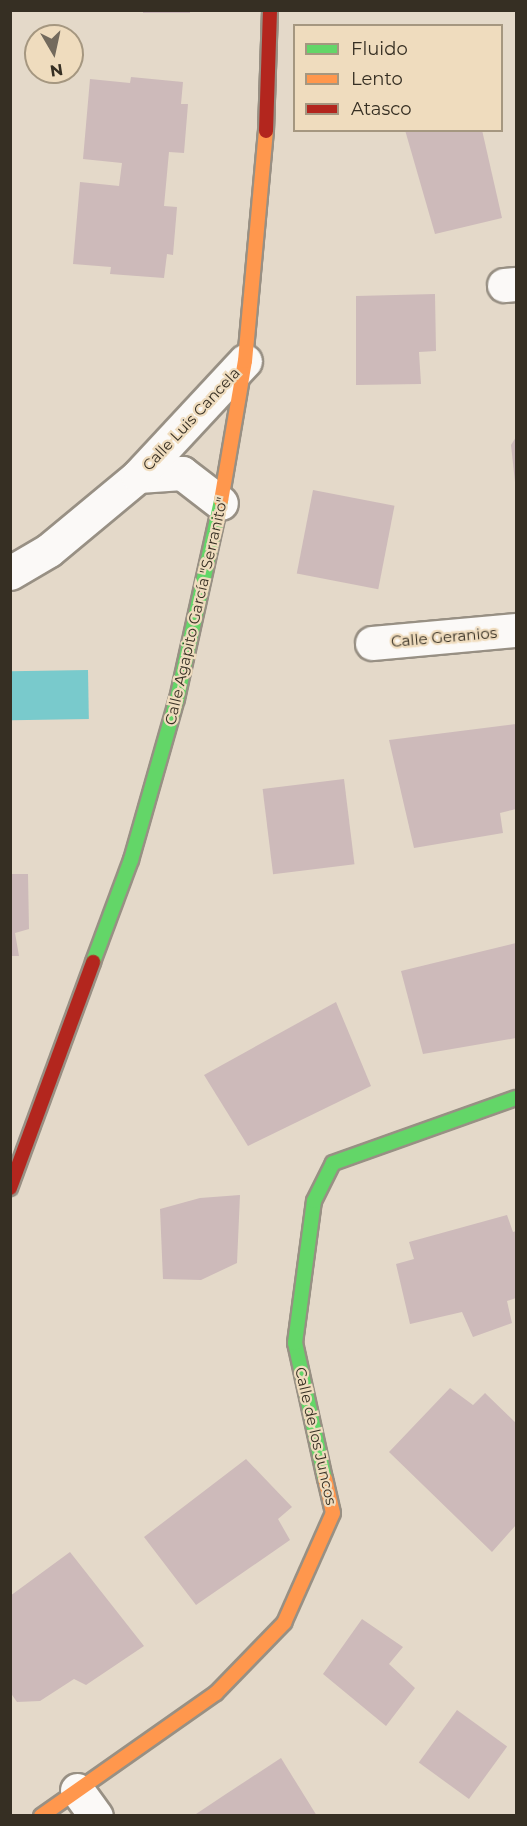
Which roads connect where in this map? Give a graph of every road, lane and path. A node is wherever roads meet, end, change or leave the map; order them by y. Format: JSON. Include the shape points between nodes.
{"nodes":[{"id":1,"x":270,"y":10,"type":"edge"},
{"id":2,"x":245,"y":361,"type":"junction"},
{"id":3,"x":138,"y":476,"type":"junction"},
{"id":4,"x":221,"y":503,"type":"junction"},
{"id":5,"x":10,"y":573,"type":"edge"},
{"id":6,"x":516,"y":630,"type":"edge"},
{"id":7,"x":372,"y":643,"type":"dead end"},
{"id":8,"x":516,"y":1098,"type":"edge"},
{"id":9,"x":10,"y":1188,"type":"edge"},
{"id":10,"x":86,"y":1803,"type":"edge"},
{"id":11,"x":41,"y":1815,"type":"edge"}],
"edges":[{"from":1,"to":2,"type":"street","name":"Calle Agapito García \"Serranito\"","via":[[268,113]]},
{"from":2,"to":3,"type":"street","name":"Calle Luis Cancela"},
{"from":2,"to":4,"type":"street","name":"Calle Agapito García \"Serranito\""},
{"from":3,"to":4,"type":"street","name":"Calle Luis Cancela","via":[[182,473]]},
{"from":3,"to":5,"type":"street","name":"Calle Luis Cancela","via":[[50,550]]},
{"from":4,"to":9,"type":"street","name":"Calle Agapito García \"Serranito\"","via":[[177,699],[131,860]]},
{"from":6,"to":7,"type":"street","name":"Calle Geranios"},
{"from":8,"to":10,"type":"street","name":"Calle de los Juncos","via":[[333,1163],[314,1201],[295,1343],[333,1513],[284,1623],[216,1693]]},
{"from":10,"to":11,"type":"street","name":"Calle de los Juncos"}]}
